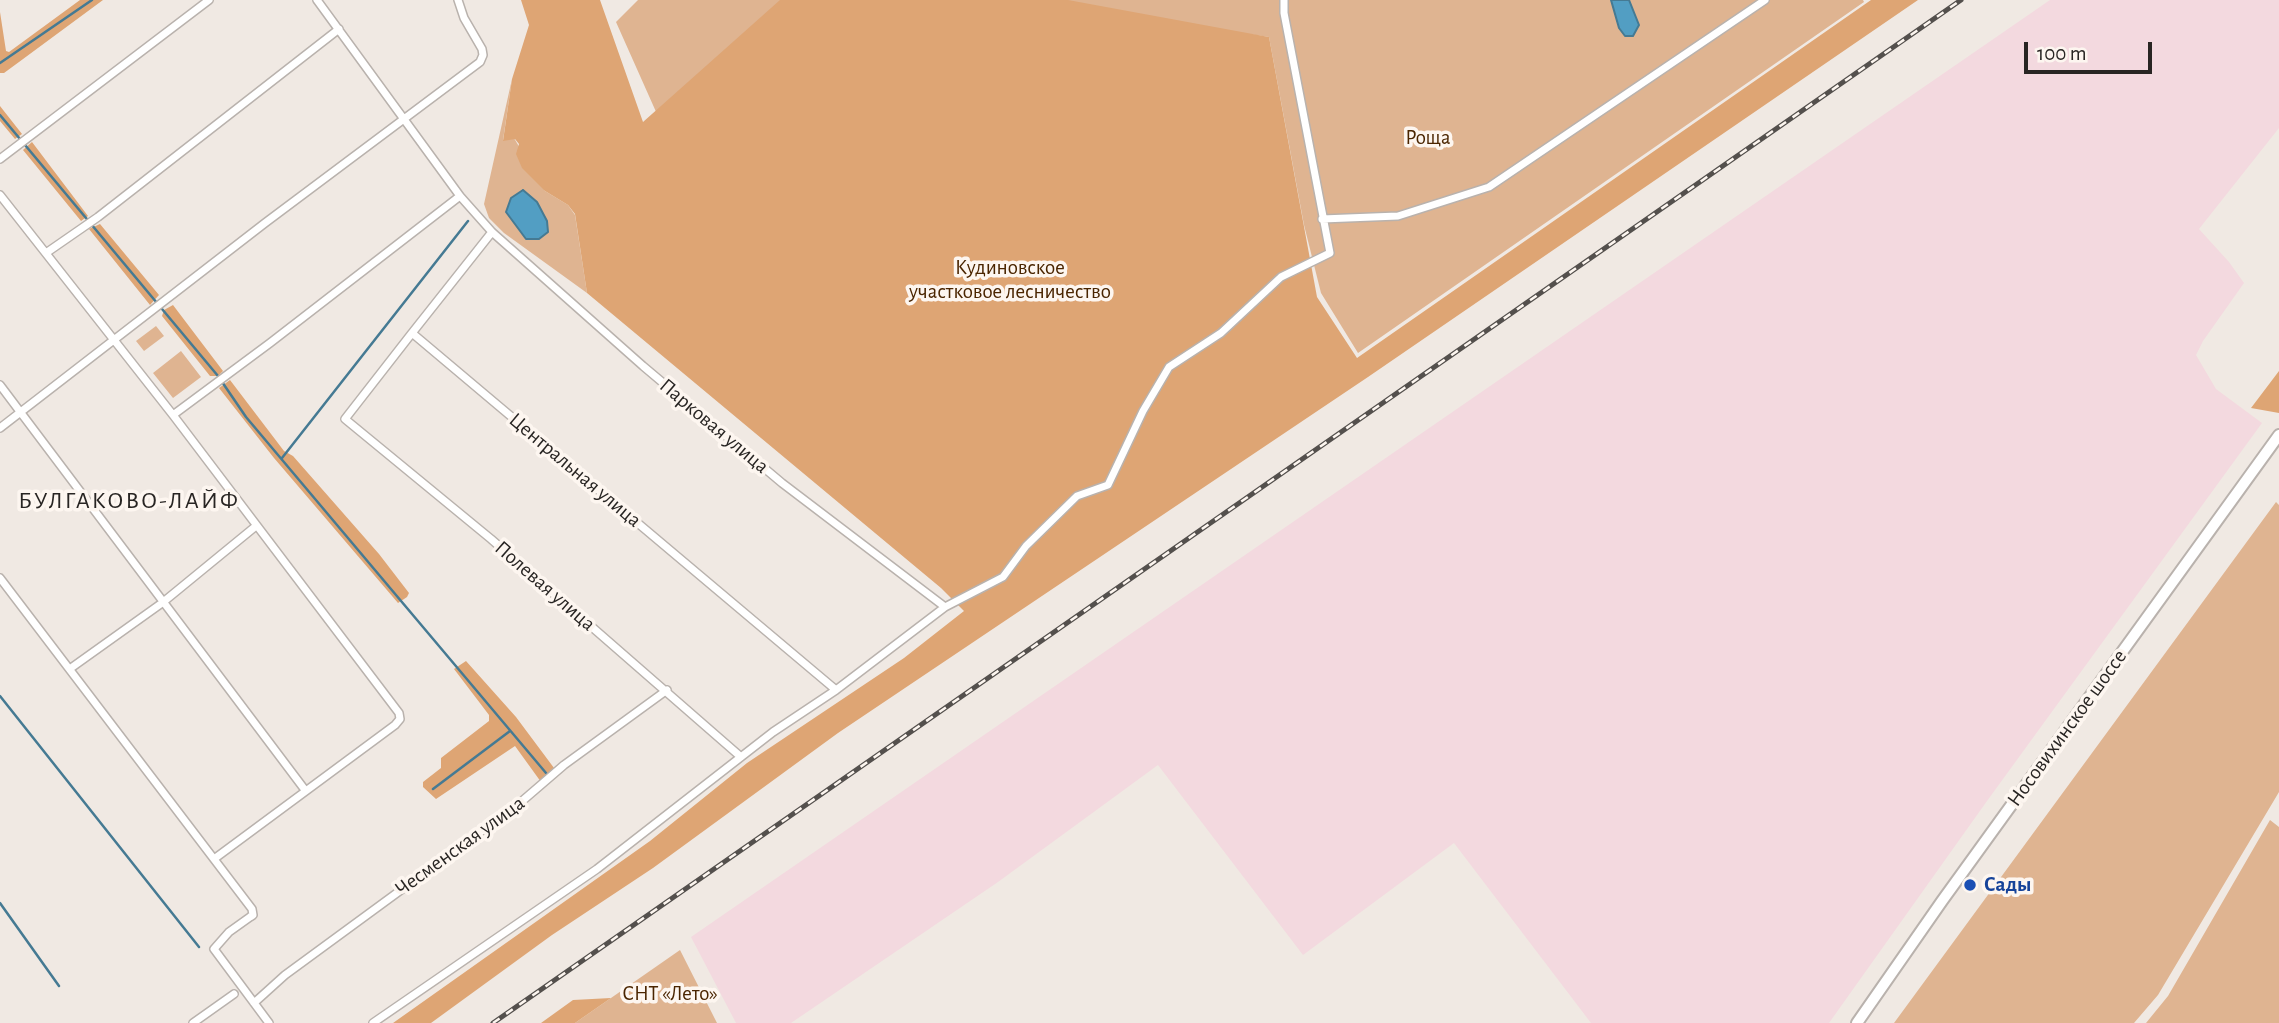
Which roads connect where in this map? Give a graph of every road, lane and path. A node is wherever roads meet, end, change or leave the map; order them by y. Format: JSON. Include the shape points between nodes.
{"nodes":[{"id":1,"x":209,"y":0,"type":"edge"},
{"id":2,"x":317,"y":0,"type":"edge"},
{"id":3,"x":458,"y":0,"type":"edge"},
{"id":4,"x":1284,"y":0,"type":"edge"},
{"id":5,"x":1745,"y":0,"type":"edge"},
{"id":6,"x":1765,"y":0,"type":"edge"},
{"id":7,"x":1751,"y":8,"type":"junction"},
{"id":8,"x":339,"y":29,"type":"junction"},
{"id":9,"x":405,"y":119,"type":"junction"},
{"id":10,"x":0,"y":159,"type":"edge"},
{"id":11,"x":0,"y":194,"type":"edge"},
{"id":12,"x":460,"y":196,"type":"junction"},
{"id":13,"x":1322,"y":219,"type":"junction"},
{"id":14,"x":492,"y":232,"type":"junction"},
{"id":15,"x":46,"y":253,"type":"junction"},
{"id":16,"x":412,"y":333,"type":"junction"},
{"id":17,"x":112,"y":341,"type":"junction"},
{"id":18,"x":0,"y":385,"type":"edge"},
{"id":19,"x":20,"y":412,"type":"junction"},
{"id":20,"x":173,"y":415,"type":"junction"},
{"id":21,"x":0,"y":428,"type":"edge"},
{"id":22,"x":2279,"y":435,"type":"edge"},
{"id":23,"x":256,"y":526,"type":"junction"},
{"id":24,"x":0,"y":578,"type":"edge"},
{"id":25,"x":162,"y":603,"type":"junction"},
{"id":26,"x":945,"y":607,"type":"junction"},
{"id":27,"x":71,"y":668,"type":"junction"},
{"id":28,"x":667,"y":690,"type":"junction"},
{"id":29,"x":836,"y":690,"type":"junction"},
{"id":30,"x":741,"y":757,"type":"junction"},
{"id":31,"x":305,"y":790,"type":"junction"},
{"id":32,"x":214,"y":859,"type":"junction"},
{"id":33,"x":234,"y":994,"type":"dead end"},
{"id":34,"x":254,"y":1003,"type":"junction"},
{"id":35,"x":193,"y":1023,"type":"edge"},
{"id":36,"x":269,"y":1023,"type":"edge"},
{"id":37,"x":373,"y":1023,"type":"edge"},
{"id":38,"x":1857,"y":1023,"type":"edge"}],
"edges":[{"from":1,"to":10,"type":"street"},
{"from":2,"to":8,"type":"street","name":"Парковая улица"},
{"from":3,"to":9,"type":"street","via":[[482,49],[480,62]]},
{"from":4,"to":13,"type":"street"},
{"from":5,"to":7,"type":"street"},
{"from":6,"to":7,"type":"street"},
{"from":7,"to":13,"type":"street","via":[[1489,187],[1398,216]]},
{"from":8,"to":9,"type":"street","name":"Парковая улица"},
{"from":8,"to":15,"type":"street"},
{"from":9,"to":12,"type":"street","name":"Парковая улица"},
{"from":9,"to":17,"type":"street"},
{"from":11,"to":15,"type":"street"},
{"from":12,"to":14,"type":"street","name":"Парковая улица"},
{"from":12,"to":20,"type":"street"},
{"from":13,"to":26,"type":"street","via":[[1330,253],[1281,277],[1221,334],[1169,367],[1108,485],[1077,496],[1026,546],[1003,577]]},
{"from":14,"to":16,"type":"street"},
{"from":14,"to":26,"type":"street","name":"Парковая улица","via":[[782,483]]},
{"from":15,"to":17,"type":"street"},
{"from":16,"to":28,"type":"street","name":"Полевая улица","via":[[345,419]]},
{"from":16,"to":29,"type":"street","name":"Центральная улица"},
{"from":17,"to":19,"type":"street"},
{"from":17,"to":20,"type":"street"},
{"from":18,"to":19,"type":"street"},
{"from":19,"to":21,"type":"street"},
{"from":19,"to":25,"type":"street"},
{"from":20,"to":23,"type":"street"},
{"from":22,"to":38,"type":"main road","name":"Носовихинское шоссе"},
{"from":23,"to":25,"type":"street"},
{"from":23,"to":31,"type":"street","via":[[399,713],[395,725]]},
{"from":24,"to":27,"type":"street"},
{"from":25,"to":27,"type":"street"},
{"from":25,"to":31,"type":"street"},
{"from":26,"to":29,"type":"street"},
{"from":27,"to":32,"type":"street"},
{"from":28,"to":30,"type":"street","name":"Полевая улица"},
{"from":28,"to":34,"type":"street","name":"Чесменская улица","via":[[285,975]]},
{"from":29,"to":30,"type":"street"},
{"from":30,"to":37,"type":"street","via":[[597,869]]},
{"from":31,"to":32,"type":"street"},
{"from":32,"to":34,"type":"street","via":[[253,915],[214,949]]},
{"from":33,"to":35,"type":"street"},
{"from":34,"to":36,"type":"street"}]}
